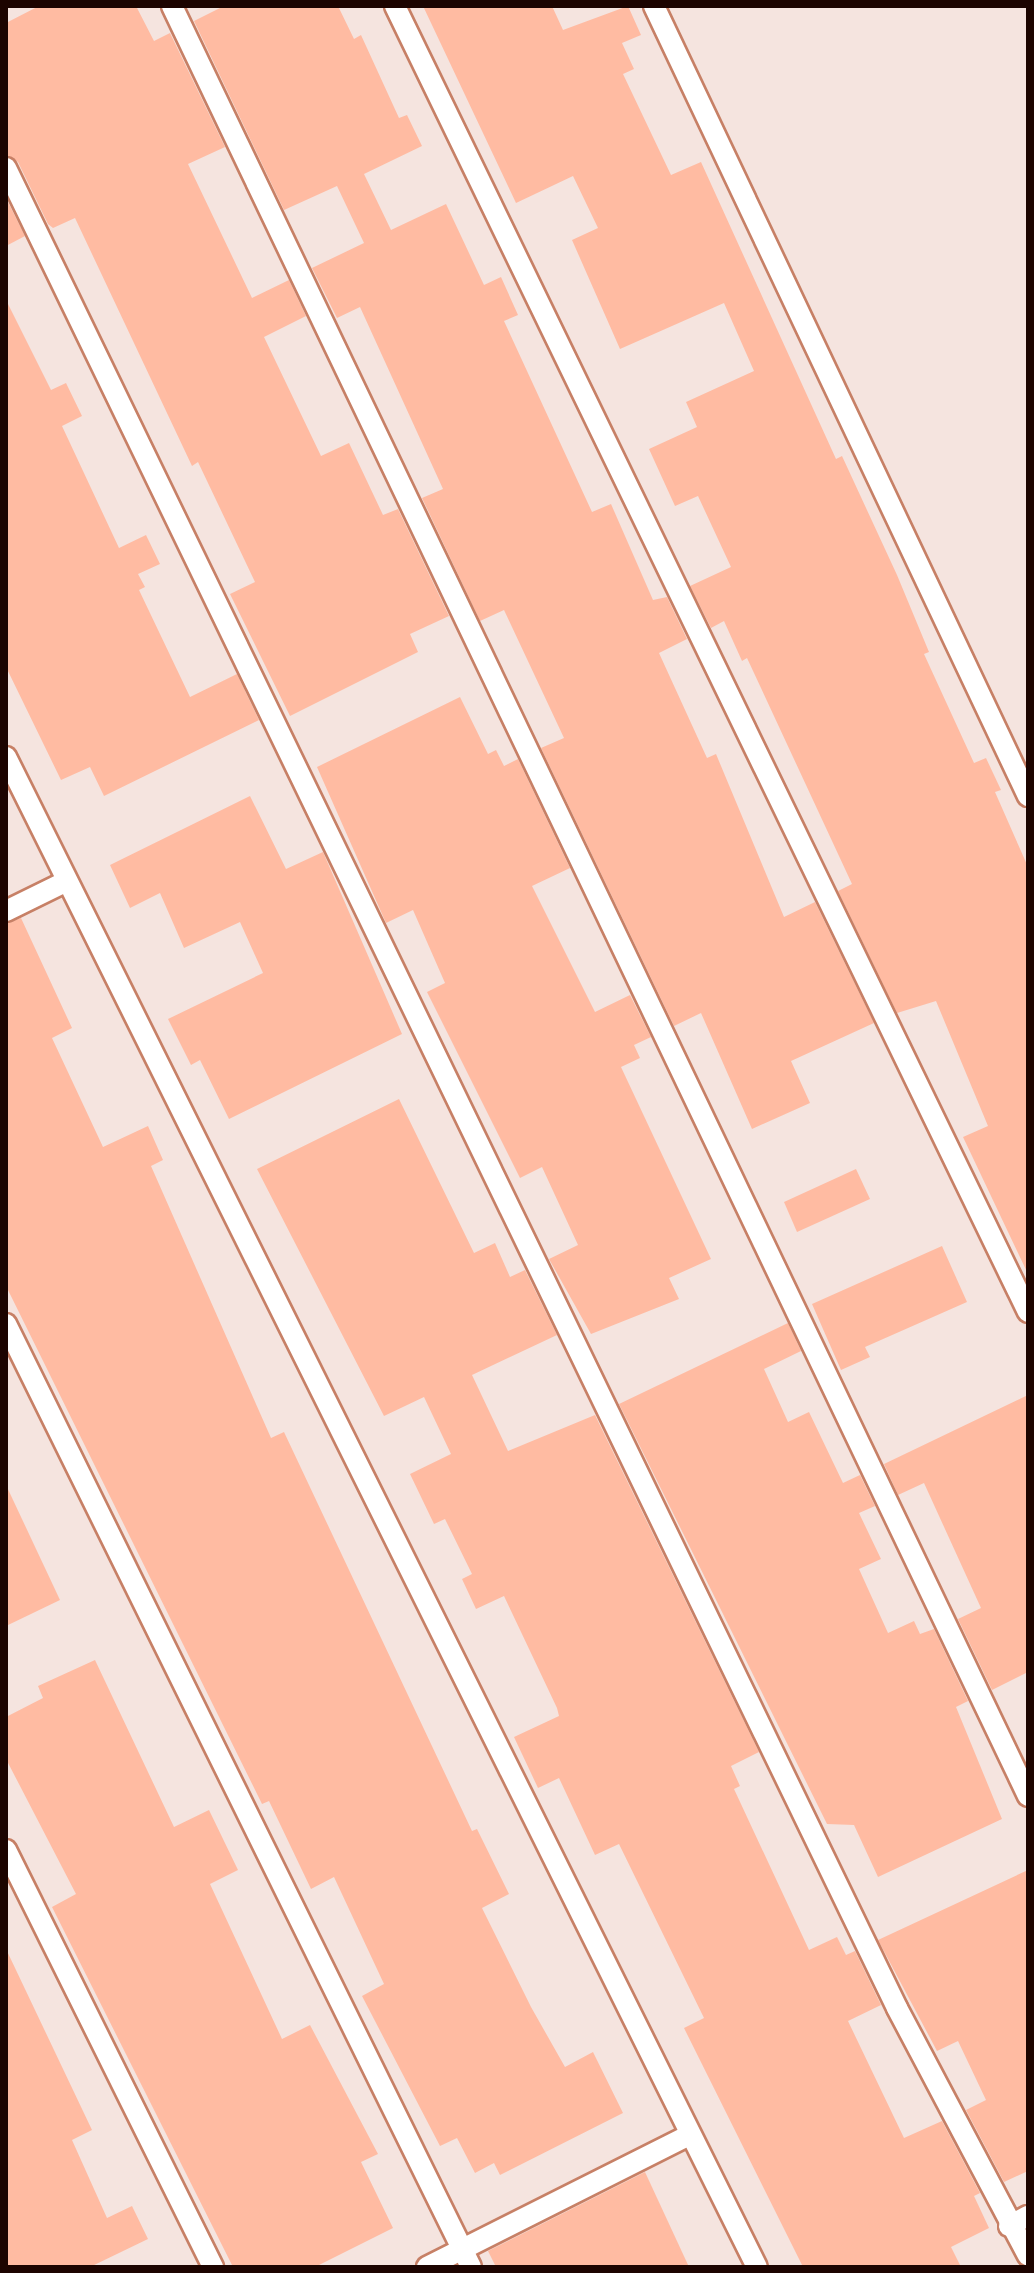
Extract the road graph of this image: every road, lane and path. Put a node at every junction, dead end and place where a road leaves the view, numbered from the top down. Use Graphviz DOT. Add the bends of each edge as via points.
graph roads {
  1 [pos="172,6"];
  2 [pos="395,6"];
  3 [pos="654,6"];
  4 [pos="6,168"];
  5 [pos="6,757"];
  6 [pos="1028,796"];
  7 [pos="67,881"];
  8 [pos="6,911"];
  9 [pos="1028,1312"];
  10 [pos="6,1324"];
  11 [pos="1028,1796"];
  12 [pos="6,1850"];
  13 [pos="690,2135"];
  14 [pos="1028,2216"];
  15 [pos="1009,2226"];
  16 [pos="1028,2255"];
  17 [pos="467,2258"];
  18 [pos="213,2267"];
  19 [pos="427,2267"];
  20 [pos="757,2267"];
  1 -- 11 [label="lane"];
  2 -- 9 [label="lane"];
  3 -- 6 [label="lane"];
  4 -- 15 [label="lane" via="897,2008"];
  5 -- 7 [label="lane"];
  7 -- 8 [label="lane"];
  7 -- 13 [label="lane"];
  10 -- 17 [label="lane"];
  12 -- 18 [label="lane"];
  13 -- 17 [label="lane"];
  13 -- 20 [label="lane"];
  14 -- 15 [label="lane"];
  15 -- 16 [label="lane"];
  17 -- 19 [label="lane"];
}
